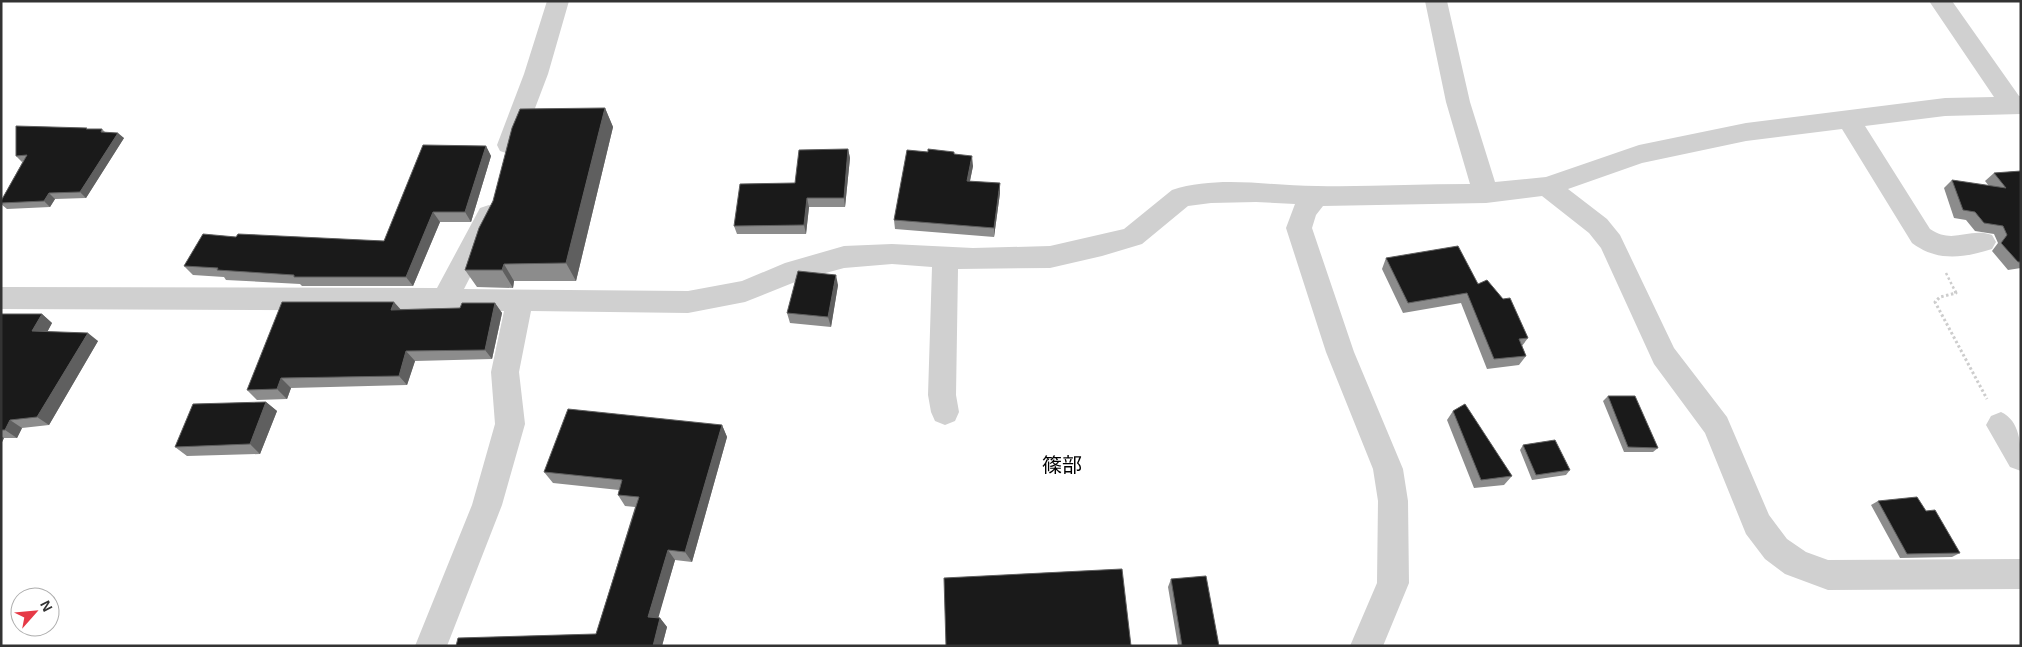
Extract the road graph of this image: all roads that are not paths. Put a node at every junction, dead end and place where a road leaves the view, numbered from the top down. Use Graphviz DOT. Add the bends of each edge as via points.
graph roads {
  1 [pos="558,1"];
  2 [pos="1436,1"];
  3 [pos="1940,1"];
  4 [pos="2016,105"];
  5 [pos="1849,120"];
  6 [pos="503,164"];
  7 [pos="1546,186"];
  8 [pos="496,191"];
  9 [pos="1486,193"];
  10 [pos="1316,196"];
  11 [pos="1983,242"];
  12 [pos="944,258"];
  13 [pos="1,298"];
  14 [pos="444,300"];
  15 [pos="520,300"];
  16 [pos="945,412"];
  17 [pos="2001,425"];
  18 [pos="2021,458"];
  19 [pos="2021,574"];
  20 [pos="431,646"];
  21 [pos="1366,646"];
  1 -- 6 [label="street"];
  2 -- 9 [label="street" via="1458,102"];
  3 -- 4 [label="street"];
  4 -- 5 [label="street" via="1945,107"];
  5 -- 7 [label="street" via="1746,132 1639,154"];
  5 -- 11 [label="street" via="1921,236 1930,244 1944,248"];
  7 -- 9 [label="street"];
  7 -- 19 [label="street" via="1598,226 1611,242 1664,356 1716,426 1757,524 1776,549 1796,563 1828,576"];
  8 -- 14 [label="street" via="489,218"];
  9 -- 10 [label="street"];
  10 -- 12 [label="street" via="1256,192 1181,197 1133,237 1102,246 1050,257"];
  10 -- 21 [label="street" via="1304,211 1299,228 1340,352 1388,469 1393,501 1393,583"];
  12 -- 15 [label="street" via="892,254 844,257 794,271 745,291 688,302"];
  12 -- 16 [label="street" via="942,395"];
  13 -- 14 [label="street"];
  14 -- 15 [label="street"];
  15 -- 20 [label="street" via="505,372 510,424 486,505"];
  17 -- 18 [label="street"];
}
